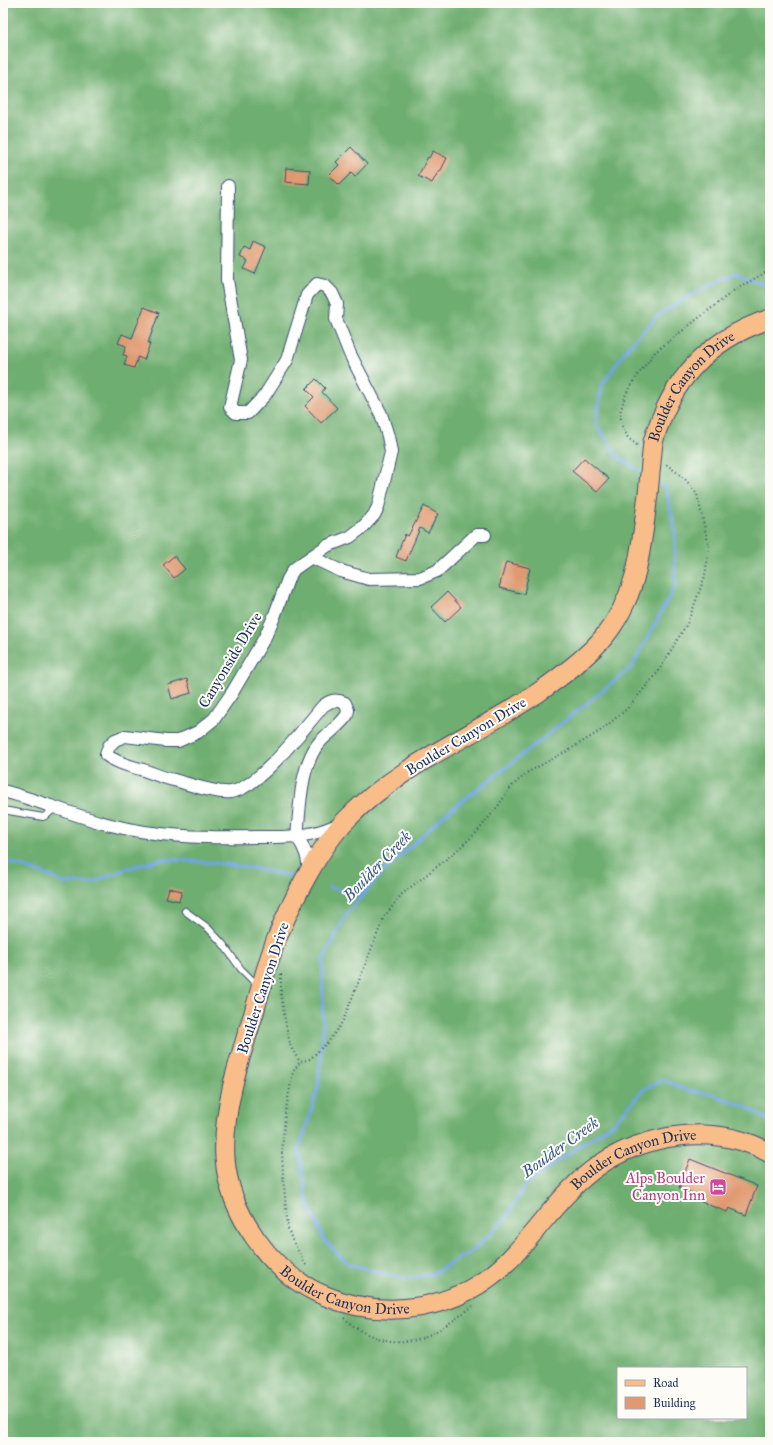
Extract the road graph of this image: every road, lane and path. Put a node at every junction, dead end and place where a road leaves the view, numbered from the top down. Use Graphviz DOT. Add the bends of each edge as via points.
graph roads {
  1 [pos="228,186"];
  2 [pos="770,270"];
  3 [pos="770,319"];
  4 [pos="673,337"];
  5 [pos="485,535"];
  6 [pos="311,557"];
  7 [pos="3,791"];
  8 [pos="56,808"];
  9 [pos="3,810"];
  10 [pos="344,822"];
  11 [pos="297,837"];
  12 [pos="309,872"];
  13 [pos="185,911"];
  14 [pos="281,988"];
  15 [pos="261,989"];
  16 [pos="329,1041"];
  17 [pos="300,1062"];
  18 [pos="770,1153"];
  19 [pos="306,1265"];
  1 -- 6 [label="street, Canyonside Drive" via="227,280 241,360 230,407 236,413 248,413 265,395 287,360 307,295 317,284 332,292 337,304 336,320 350,354 381,414 388,436 391,452 374,515 350,537 327,546"];
  2 -- 4 [label="path" via="736,289"];
  3 -- 10 [label="main road, Boulder Canyon Drive, bridge" via="747,327 721,342 701,358 683,378 668,401 653,442 641,545 634,579 626,603 615,623 601,640 554,682 512,711 398,777 360,806"];
  5 -- 6 [label="street" via="476,535 437,571 420,578 369,580"];
  6 -- 11 [label="street, Canyonside Drive" via="291,574 265,637 214,719 198,732 178,740 125,736 109,746 106,755 124,765 167,779 230,792 245,788 271,766 329,701 345,703 347,716 320,742 306,767"];
  7 -- 8 [label="street"];
  8 -- 9 [label="lane" via="43,817"];
  8 -- 11 [label="street" via="107,824 179,836"];
  10 -- 11 [label="street"];
  10 -- 12 [label="main road, Boulder Canyon Drive"];
  11 -- 12 [label="street" via="306,850"];
  12 -- 15 [label="main road, Boulder Canyon Drive" via="276,941"];
  13 -- 15 [label="lane" via="208,928"];
  14 -- 17 [label="path" via="286,1026 292,1048"];
  15 -- 18 [label="main road, Boulder Canyon Drive" via="241,1054 226,1117 225,1159 231,1189 241,1215 259,1244 274,1261 297,1281 332,1299 361,1307 397,1310 421,1308 461,1294 478,1285 507,1262 563,1198 593,1170 621,1152 649,1142 707,1135 740,1140"];
  16 -- 17 [label="path" via="310,1059"];
  17 -- 19 [label="path" via="294,1072 285,1114 282,1176 288,1229"];
}
